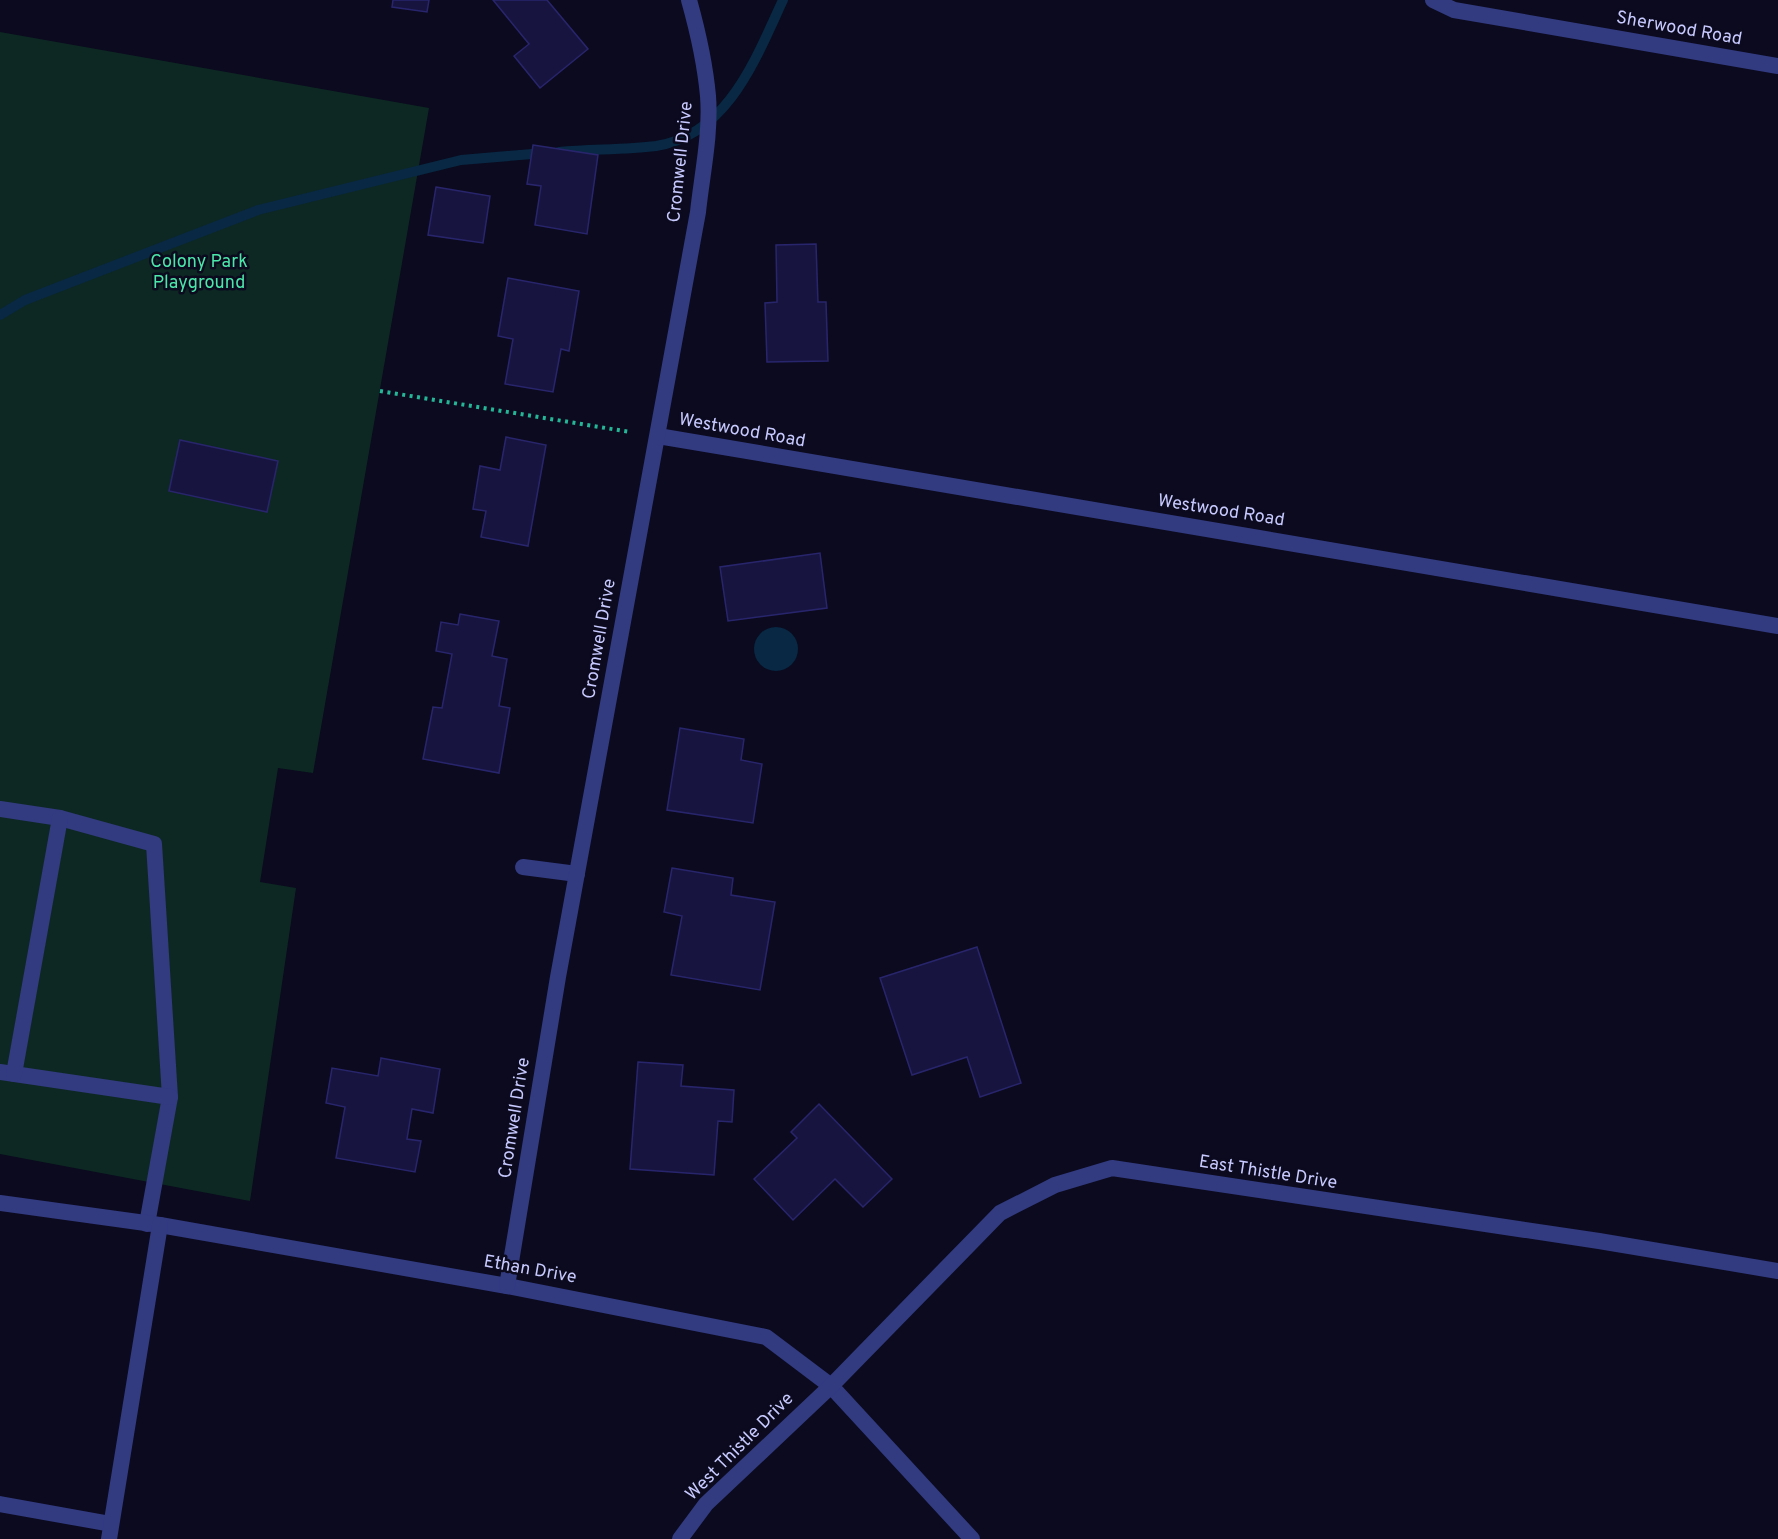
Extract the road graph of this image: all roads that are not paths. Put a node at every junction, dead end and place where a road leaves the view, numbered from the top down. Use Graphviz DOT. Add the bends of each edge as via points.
graph roads {
  1 [pos="689,0"];
  2 [pos="1433,0"];
  3 [pos="1456,5"];
  4 [pos="1778,66"];
  5 [pos="658,436"];
  6 [pos="1778,626"];
  7 [pos="0,809"];
  8 [pos="60,818"];
  9 [pos="523,867"];
  10 [pos="577,874"];
  11 [pos="7,1073"];
  12 [pos="170,1097"];
  13 [pos="0,1203"];
  14 [pos="153,1224"];
  15 [pos="1778,1271"];
  16 [pos="507,1286"];
  17 [pos="831,1386"];
  18 [pos="0,1504"];
  19 [pos="110,1532"];
  20 [pos="680,1539"];
  21 [pos="972,1539"];
  1 -- 5 [label="street, Cromwell Drive" via="701,42 708,121 698,212"];
  2 -- 3 [label="street, Sherwood Road"];
  3 -- 4 [label="street, Sherwood Road"];
  5 -- 6 [label="street, Westwood Road"];
  5 -- 10 [label="street, Cromwell Drive"];
  7 -- 8 [label="street"];
  8 -- 11 [label="street"];
  8 -- 12 [label="street" via="154,844"];
  9 -- 10 [label="street"];
  10 -- 16 [label="street, Cromwell Drive"];
  11 -- 12 [label="street"];
  12 -- 14 [label="street"];
  13 -- 14 [label="street, Ethan Drive"];
  14 -- 16 [label="street, Ethan Drive"];
  14 -- 19 [label="street"];
  15 -- 17 [label="street, East Thistle Drive" via="1112,1168 1055,1185 1000,1213"];
  16 -- 17 [label="street, Ethan Drive" via="766,1337"];
  17 -- 20 [label="street, West Thistle Drive" via="706,1504"];
  17 -- 21 [label="street, Ethan Drive"];
  18 -- 19 [label="street"];
}
